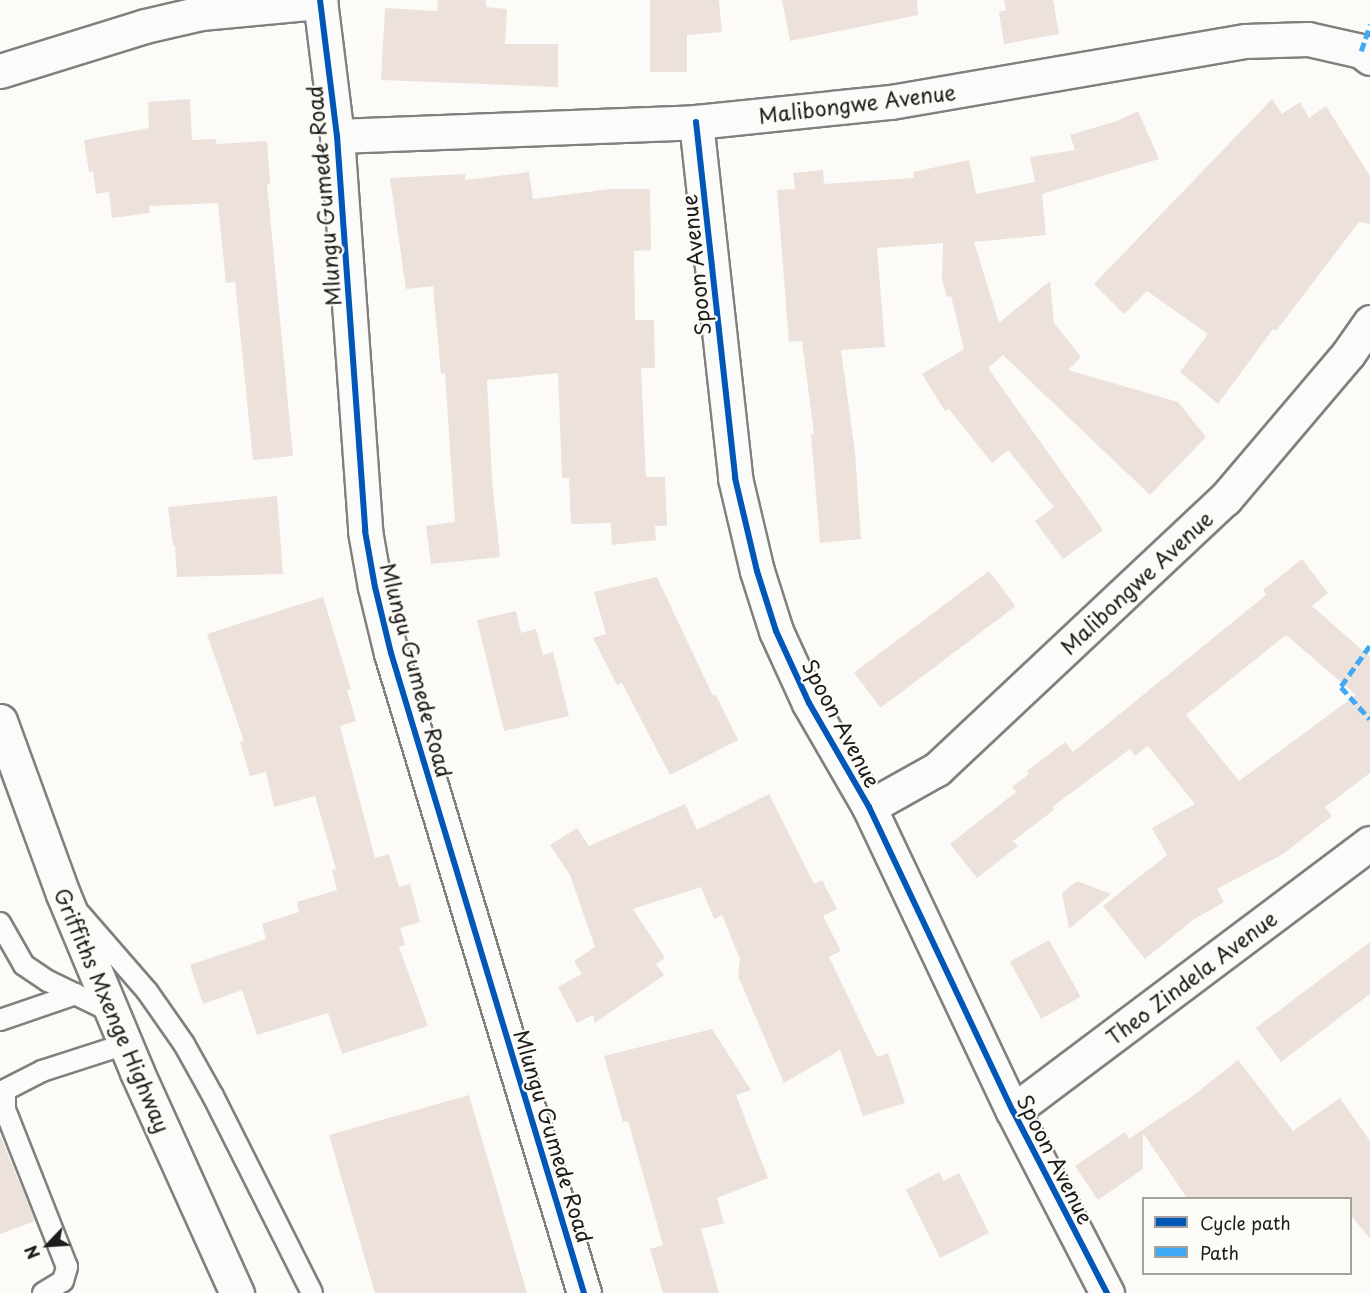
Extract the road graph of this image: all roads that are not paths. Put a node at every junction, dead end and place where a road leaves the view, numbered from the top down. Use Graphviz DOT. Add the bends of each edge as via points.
graph roads {
  1 [pos="320,1"];
  2 [pos="1370,58"];
  3 [pos="0,70"];
  4 [pos="696,122"];
  5 [pos="337,136"];
  6 [pos="1370,322"];
  7 [pos="0,721"];
  8 [pos="869,807"];
  9 [pos="1370,843"];
  10 [pos="63,894"];
  11 [pos="0,923"];
  12 [pos="76,994"];
  13 [pos="112,1012"];
  14 [pos="0,1020"];
  15 [pos="126,1044"];
  16 [pos="3,1091"];
  17 [pos="1013,1111"];
  18 [pos="43,1293"];
  19 [pos="237,1293"];
  20 [pos="312,1293"];
  21 [pos="584,1293"];
  22 [pos="1107,1293"];
  1 -- 3 [label="street" via="201,13"];
  1 -- 5 [label="street, Mlungu Gumede Road"];
  2 -- 4 [label="street, Malibongwe Avenue" via="1361,51 1308,39 1245,41 891,102"];
  4 -- 5 [label="street, Malibongwe Avenue"];
  4 -- 8 [label="street, Spoon Avenue" via="735,478 757,571 777,631 809,703"];
  5 -- 21 [label="street, Mlungu Gumede Road" via="365,531 375,587 391,653"];
  6 -- 8 [label="street, Malibongwe Avenue" via="1348,354 1225,499 936,769"];
  7 -- 10 [label="street, Griffiths Mxenge Highway"];
  8 -- 17 [label="street, Spoon Avenue"];
  9 -- 17 [label="street, Theo Zindela Avenue"];
  10 -- 13 [label="street, Griffiths Mxenge Highway"];
  10 -- 20 [label="lane" via="147,991 184,1044"];
  11 -- 12 [label="lane" via="24,965"];
  12 -- 13 [label="lane"];
  12 -- 14 [label="lane"];
  13 -- 15 [label="street, Griffiths Mxenge Highway"];
  15 -- 16 [label="lane" via="42,1071"];
  15 -- 19 [label="street, Griffiths Mxenge Highway"];
  16 -- 18 [label="lane" via="4,1110 68,1267 63,1281"];
  17 -- 22 [label="street, Spoon Avenue"];
}
